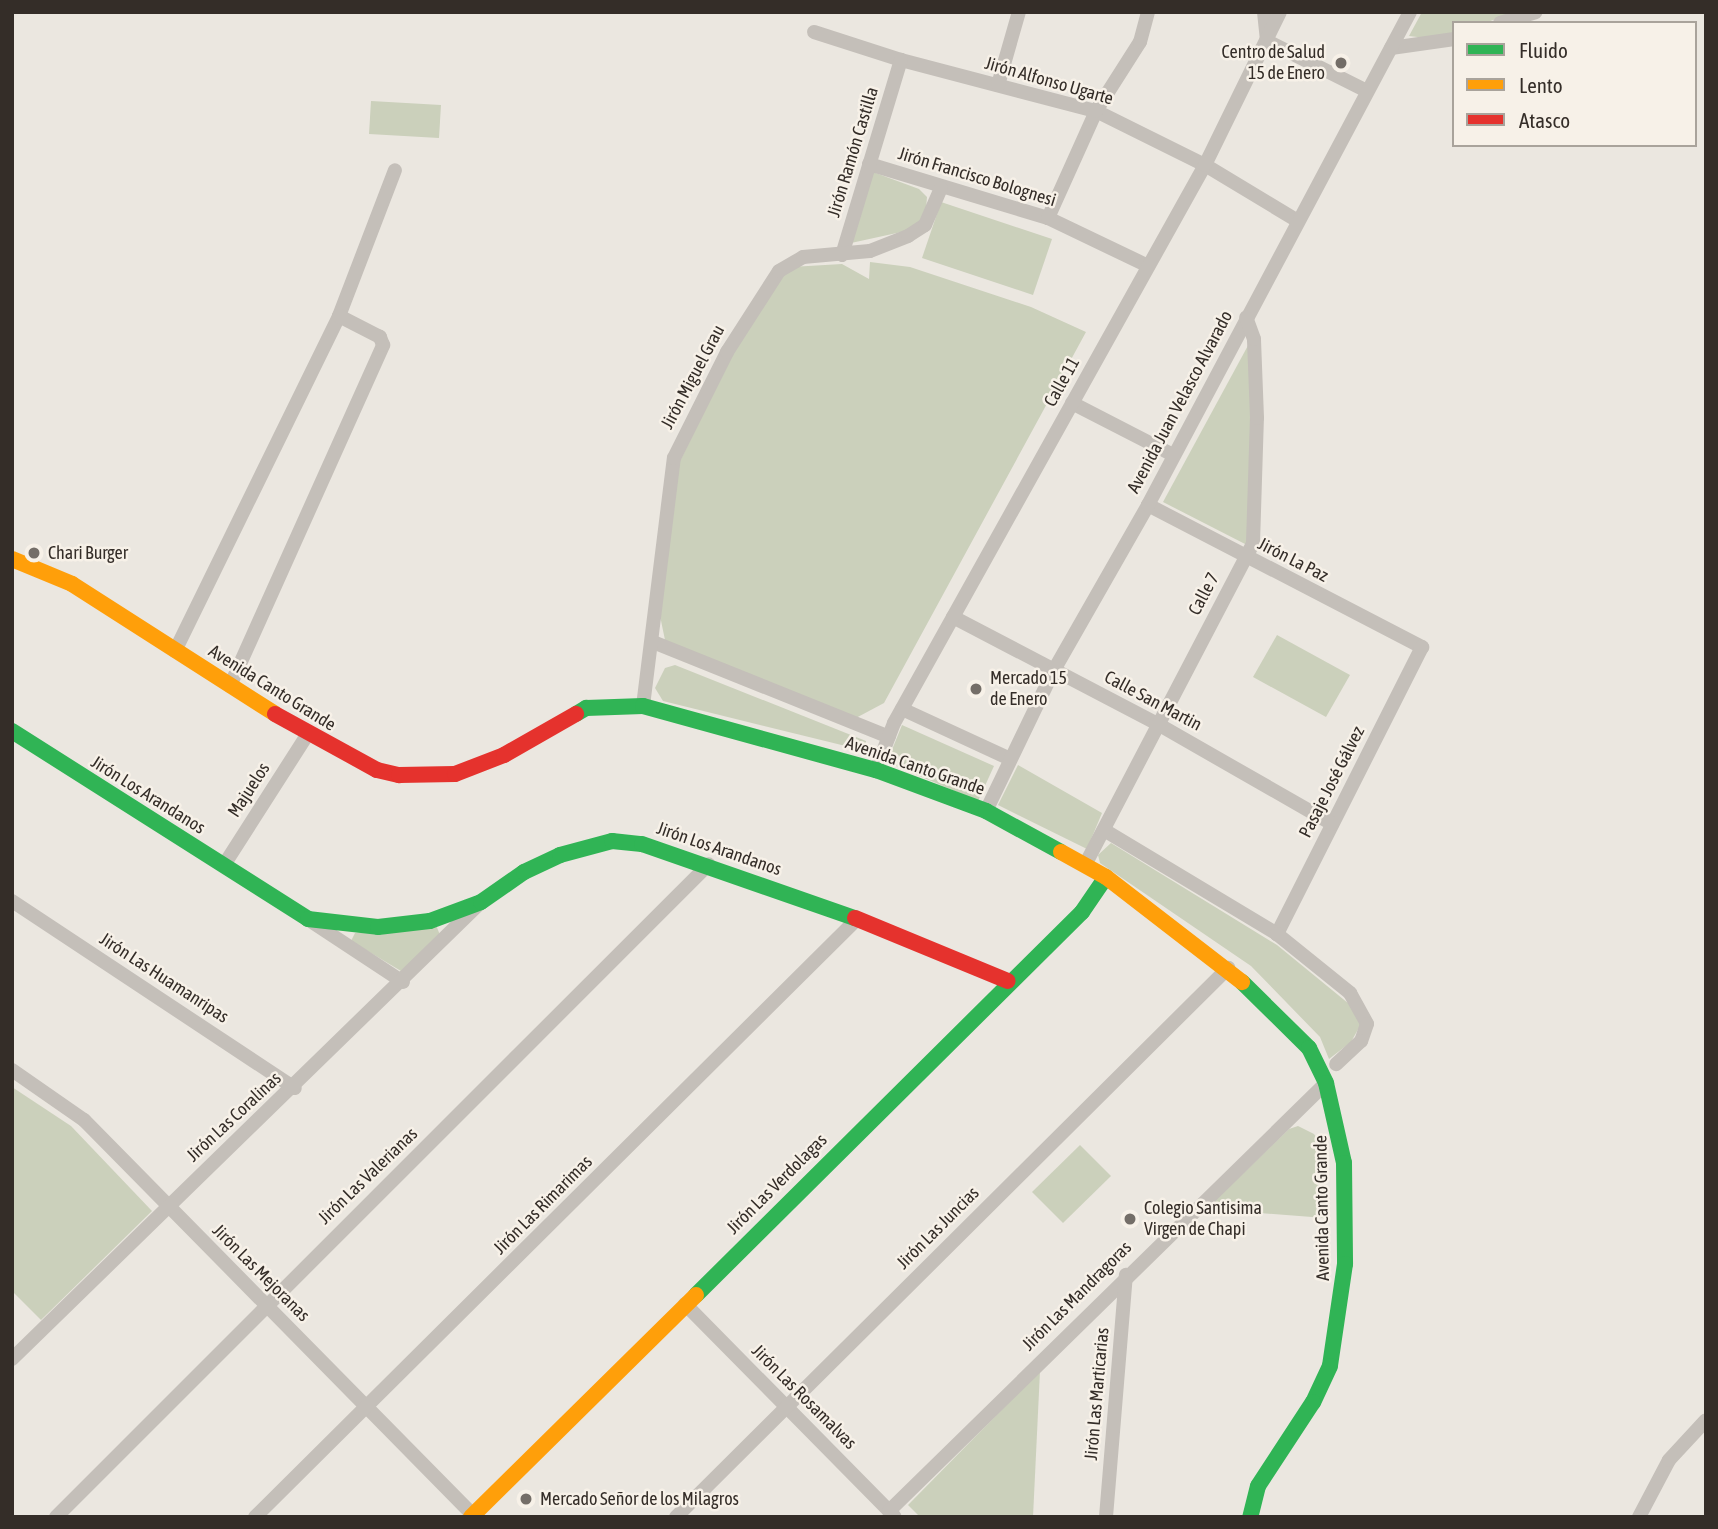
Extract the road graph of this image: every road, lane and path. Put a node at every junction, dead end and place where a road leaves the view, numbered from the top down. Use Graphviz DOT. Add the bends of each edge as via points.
graph roads {
  1 [pos="1019,12"];
  2 [pos="1148,12"];
  3 [pos="1264,12"];
  4 [pos="1280,12"];
  5 [pos="1410,12"];
  6 [pos="1535,12"];
  7 [pos="1506,21"];
  8 [pos="814,32"];
  9 [pos="1452,39"];
  10 [pos="1267,41"];
  11 [pos="1391,48"];
  12 [pos="901,60"];
  13 [pos="998,85"];
  14 [pos="1365,90"];
  15 [pos="1096,111"];
  16 [pos="869,164"];
  17 [pos="1205,165"];
  18 [pos="395,170"];
  19 [pos="941,188"];
  20 [pos="1048,218"];
  21 [pos="1296,220"];
  22 [pos="842,255"];
  23 [pos="1148,266"];
  24 [pos="339,316"];
  25 [pos="1246,317"];
  26 [pos="1072,403"];
  27 [pos="1173,455"];
  28 [pos="1148,505"];
  29 [pos="1245,557"];
  30 [pos="12,559"];
  31 [pos="953,617"];
  32 [pos="653,642"];
  33 [pos="1422,647"];
  34 [pos="175,651"];
  35 [pos="1054,670"];
  36 [pos="230,686"];
  37 [pos="643,706"];
  38 [pos="902,709"];
  39 [pos="1156,723"];
  40 [pos="12,731"];
  41 [pos="307,735"];
  42 [pos="888,737"];
  43 [pos="1010,760"];
  44 [pos="876,770"];
  45 [pos="986,811"];
  46 [pos="1332,824"];
  47 [pos="1104,830"];
  48 [pos="709,864"];
  49 [pos="224,865"];
  50 [pos="1085,865"];
  51 [pos="1106,877"];
  52 [pos="12,901"];
  53 [pos="481,902"];
  54 [pos="308,919"];
  55 [pos="857,919"];
  56 [pos="1277,934"];
  57 [pos="1228,968"];
  58 [pos="1008,981"];
  59 [pos="403,982"];
  60 [pos="1336,1064"];
  61 [pos="12,1070"];
  62 [pos="1326,1083"];
  63 [pos="295,1088"];
  64 [pos="167,1205"];
  65 [pos="1126,1275"];
  66 [pos="265,1304"];
  67 [pos="685,1304"];
  68 [pos="12,1359"];
  69 [pos="786,1405"];
  70 [pos="369,1406"];
  71 [pos="1706,1420"];
  72 [pos="685,1514"];
  73 [pos="892,1514"];
  74 [pos="472,1516"];
  75 [pos="56,1517"];
  76 [pos="255,1517"];
  77 [pos="1106,1517"];
  78 [pos="1250,1517"];
  79 [pos="1639,1517"];
  1 -- 13 [label="street"];
  2 -- 15 [label="street" via="1140,42"];
  3 -- 10 [label="street"];
  4 -- 10 [label="street, Calle 11"];
  5 -- 11 [label="street, Avenida Juan Velasco Alvarado"];
  6 -- 7 [label="street"];
  8 -- 12 [label="street, Jirón Alfonso Ugarte"];
  9 -- 11 [label="street"];
  10 -- 14 [label="street"];
  10 -- 17 [label="street, Calle 11"];
  11 -- 14 [label="street, Avenida Juan Velasco Alvarado"];
  12 -- 13 [label="street, Jirón Alfonso Ugarte"];
  12 -- 16 [label="street, Jirón Ramón Castilla"];
  13 -- 15 [label="street, Jirón Alfonso Ugarte"];
  14 -- 21 [label="street, Avenida Juan Velasco Alvarado"];
  15 -- 17 [label="street, Jirón Alfonso Ugarte"];
  15 -- 20 [label="street"];
  16 -- 19 [label="street, Jirón Francisco Bolognesi"];
  16 -- 22 [label="street, Jirón Ramón Castilla"];
  17 -- 21 [label="street, Jirón Alfonso Ugarte"];
  17 -- 23 [label="street, Calle 11"];
  18 -- 24 [label="street"];
  19 -- 20 [label="street, Jirón Francisco Bolognesi"];
  19 -- 22 [label="street, Jirón Miguel Grau" via="929,218 908,236 870,251"];
  20 -- 23 [label="street, Jirón Francisco Bolognesi"];
  21 -- 25 [label="street, Avenida Juan Velasco Alvarado"];
  22 -- 32 [label="street, Jirón Miguel Grau" via="803,257 779,271 691,417 674,458"];
  23 -- 26 [label="street, Calle 11"];
  24 -- 34 [label="street"];
  24 -- 36 [label="street" via="380,337 383,345"];
  25 -- 27 [label="street, Avenida Juan Velasco Alvarado"];
  25 -- 29 [label="street, Calle 7" via="1254,339 1257,418 1253,542"];
  26 -- 27 [label="street"];
  26 -- 31 [label="street, Calle 11"];
  27 -- 28 [label="street, Avenida Juan Velasco Alvarado"];
  28 -- 29 [label="street, Jirón La Paz"];
  28 -- 35 [label="street, Avenida Juan Velasco Alvarado"];
  29 -- 33 [label="street, Jirón La Paz"];
  29 -- 39 [label="street, Calle 7"];
  30 -- 34 [label="street, Avenida Canto Grande" via="61,578"];
  31 -- 35 [label="street, Calle San Martin"];
  31 -- 38 [label="street, Calle 11"];
  32 -- 37 [label="street, Jirón Miguel Grau"];
  32 -- 42 [label="street"];
  33 -- 46 [label="street, Pasaje José Gálvez"];
  34 -- 36 [label="street, Avenida Canto Grande"];
  35 -- 39 [label="street, Calle San Martin"];
  35 -- 43 [label="street, Avenida Juan Velasco Alvarado"];
  36 -- 41 [label="street, Avenida Canto Grande"];
  37 -- 41 [label="street, Avenida Canto Grande" via="586,708 505,755 455,774 398,775 377,770"];
  37 -- 44 [label="street, Avenida Canto Grande"];
  38 -- 42 [label="street, Calle 11"];
  38 -- 43 [label="street"];
  39 -- 46 [label="street, Calle San Martin"];
  39 -- 47 [label="street, Calle 7"];
  40 -- 49 [label="street, Jirón Los Arandanos"];
  41 -- 49 [label="street, Majuelos"];
  42 -- 44 [label="street, Calle 11"];
  43 -- 45 [label="street, Avenida Juan Velasco Alvarado"];
  44 -- 45 [label="street, Avenida Canto Grande"];
  45 -- 50 [label="street, Avenida Canto Grande"];
  46 -- 56 [label="street, Pasaje José Gálvez"];
  47 -- 50 [label="street, Calle 7"];
  47 -- 56 [label="street"];
  48 -- 53 [label="street, Jirón Los Arandanos" via="642,844 612,841 559,855 524,872"];
  48 -- 55 [label="street, Jirón Los Arandanos"];
  48 -- 66 [label="street, Jirón Las Valerianas"];
  49 -- 54 [label="street, Jirón Los Arandanos"];
  50 -- 51 [label="street, Avenida Canto Grande"];
  51 -- 57 [label="street, Avenida Canto Grande"];
  51 -- 58 [label="street, Jirón Las Verdolagas" via="1082,912"];
  52 -- 63 [label="street, Jirón Las Huamanripas"];
  53 -- 54 [label="street, Jirón Los Arandanos" via="405,926"];
  53 -- 59 [label="street, Jirón Las Coralinas"];
  54 -- 59 [label="street"];
  55 -- 58 [label="street, Jirón Los Arandanos"];
  55 -- 70 [label="street, Jirón Las Rimarimas"];
  56 -- 60 [label="street" via="1350,993 1363,1011 1365,1035"];
  57 -- 62 [label="street, Avenida Canto Grande" via="1309,1048"];
  57 -- 69 [label="street, Jirón Las Juncias"];
  58 -- 67 [label="street, Jirón Las Verdolagas"];
  59 -- 63 [label="street, Jirón Las Coralinas"];
  61 -- 64 [label="street, Jirón Las Mejoranas" via="84,1121"];
  62 -- 65 [label="street, Jirón Las Mandragoras"];
  62 -- 78 [label="street, Avenida Canto Grande" via="1339,1126 1344,1174 1345,1264 1337,1331 1330,1366 1313,1402 1258,1486"];
  63 -- 64 [label="street, Jirón Las Coralinas"];
  64 -- 66 [label="street, Jirón Las Mejoranas"];
  64 -- 68 [label="street, Jirón Las Coralinas"];
  65 -- 73 [label="street, Jirón Las Mandragoras"];
  65 -- 77 [label="street, Jirón Las Marticarias"];
  66 -- 70 [label="street, Jirón Las Mejoranas"];
  66 -- 75 [label="street, Jirón Las Valerianas"];
  67 -- 69 [label="street, Jirón Las Rosamalvas"];
  67 -- 74 [label="street, Jirón Las Verdolagas"];
  69 -- 72 [label="street, Jirón Las Juncias"];
  69 -- 73 [label="street, Jirón Las Rosamalvas"];
  70 -- 74 [label="street, Jirón Las Mejoranas"];
  70 -- 76 [label="street, Jirón Las Rimarimas"];
  71 -- 79 [label="street" via="1669,1460"];
}
